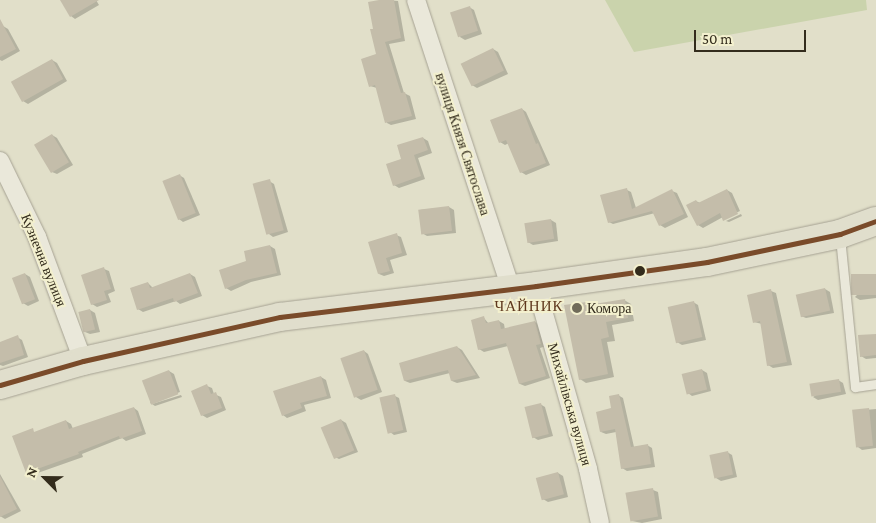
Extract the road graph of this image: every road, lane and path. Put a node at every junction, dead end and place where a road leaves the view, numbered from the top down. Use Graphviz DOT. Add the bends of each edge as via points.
graph roads {
  1 [pos="416,0"];
  2 [pos="0,160"];
  3 [pos="876,221"];
  4 [pos="840,234"];
  5 [pos="523,288"];
  6 [pos="83,361"];
  7 [pos="876,384"];
  8 [pos="0,385"];
  9 [pos="600,523"];
  1 -- 5 [label="street, вулиця Князя Святослава"];
  2 -- 6 [label="street, Кузнечна вулиця" via="37,237"];
  3 -- 4 [label="main road"];
  4 -- 5 [label="main road" via="707,262"];
  4 -- 7 [label="lane" via="855,387"];
  5 -- 6 [label="main road" via="280,317"];
  5 -- 9 [label="street, Михайлівська вулиця" via="588,469"];
  6 -- 8 [label="main road"];
}
